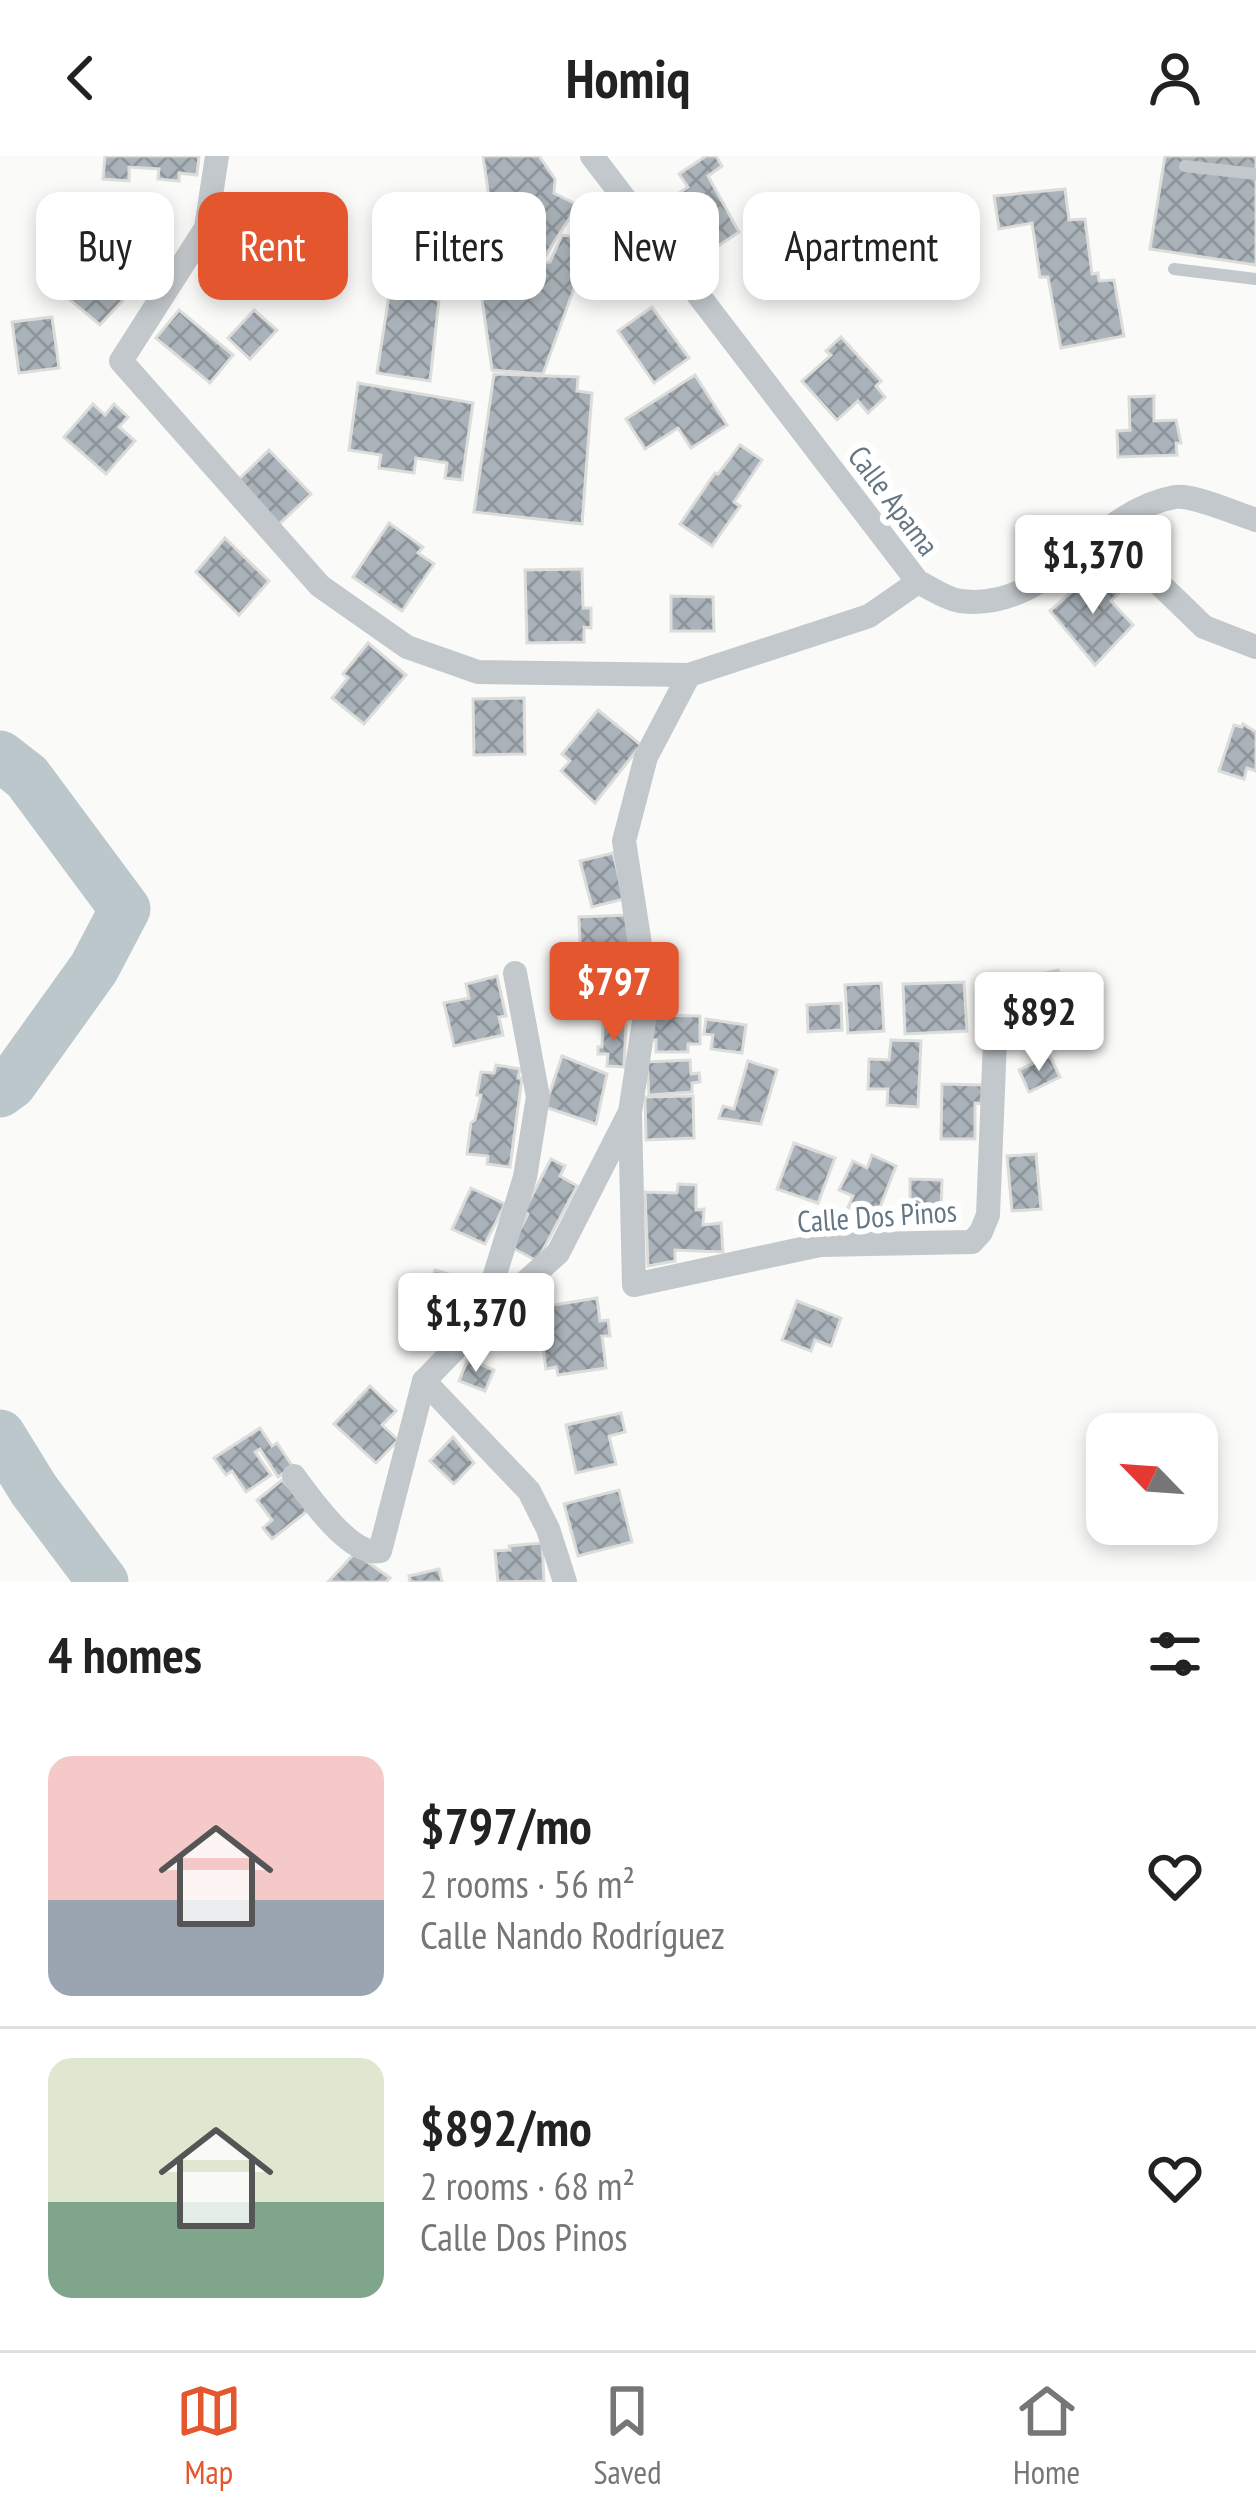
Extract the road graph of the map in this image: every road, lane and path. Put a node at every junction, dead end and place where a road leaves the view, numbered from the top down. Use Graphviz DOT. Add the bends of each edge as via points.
graph roads {
  1 [pos="217,156"];
  2 [pos="592,156"];
  3 [pos="1185,166"];
  4 [pos="1256,174"];
  5 [pos="1174,269"];
  6 [pos="1256,279"];
  7 [pos="1134,512"];
  8 [pos="1256,520"];
  9 [pos="918,582"];
  10 [pos="1256,647"];
  11 [pos="689,675"];
  12 [pos="515,973"];
  13 [pos="997,990"];
  14 [pos="630,1112"];
  15 [pos="481,1322"];
  16 [pos="424,1381"];
  17 [pos="294,1476"];
  18 [pos="565,1582"];
  1 -- 11 [label="street" via="206,228 121,362 320,586 407,647 478,672"];
  2 -- 9 [label="street, Calle Apama"];
  3 -- 4 [label="lane"];
  5 -- 6 [label="lane"];
  7 -- 8 [label="street, Calle Apama" via="1179,495"];
  7 -- 9 [label="street, Calle Apama" via="1028,590 998,601 956,601"];
  7 -- 10 [label="street" via="1143,568 1204,627"];
  9 -- 11 [label="street" via="869,616"];
  11 -- 14 [label="street" via="646,758 624,841 648,996"];
  12 -- 15 [label="street" via="538,1097 524,1177"];
  13 -- 14 [label="street, Calle Dos Pinos" via="988,1215 972,1242 820,1245 634,1285"];
  14 -- 15 [label="street" via="558,1253"];
  15 -- 16 [label="street"];
  16 -- 17 [label="street" via="380,1551 362,1549"];
  16 -- 18 [label="street" via="529,1491"];
}
